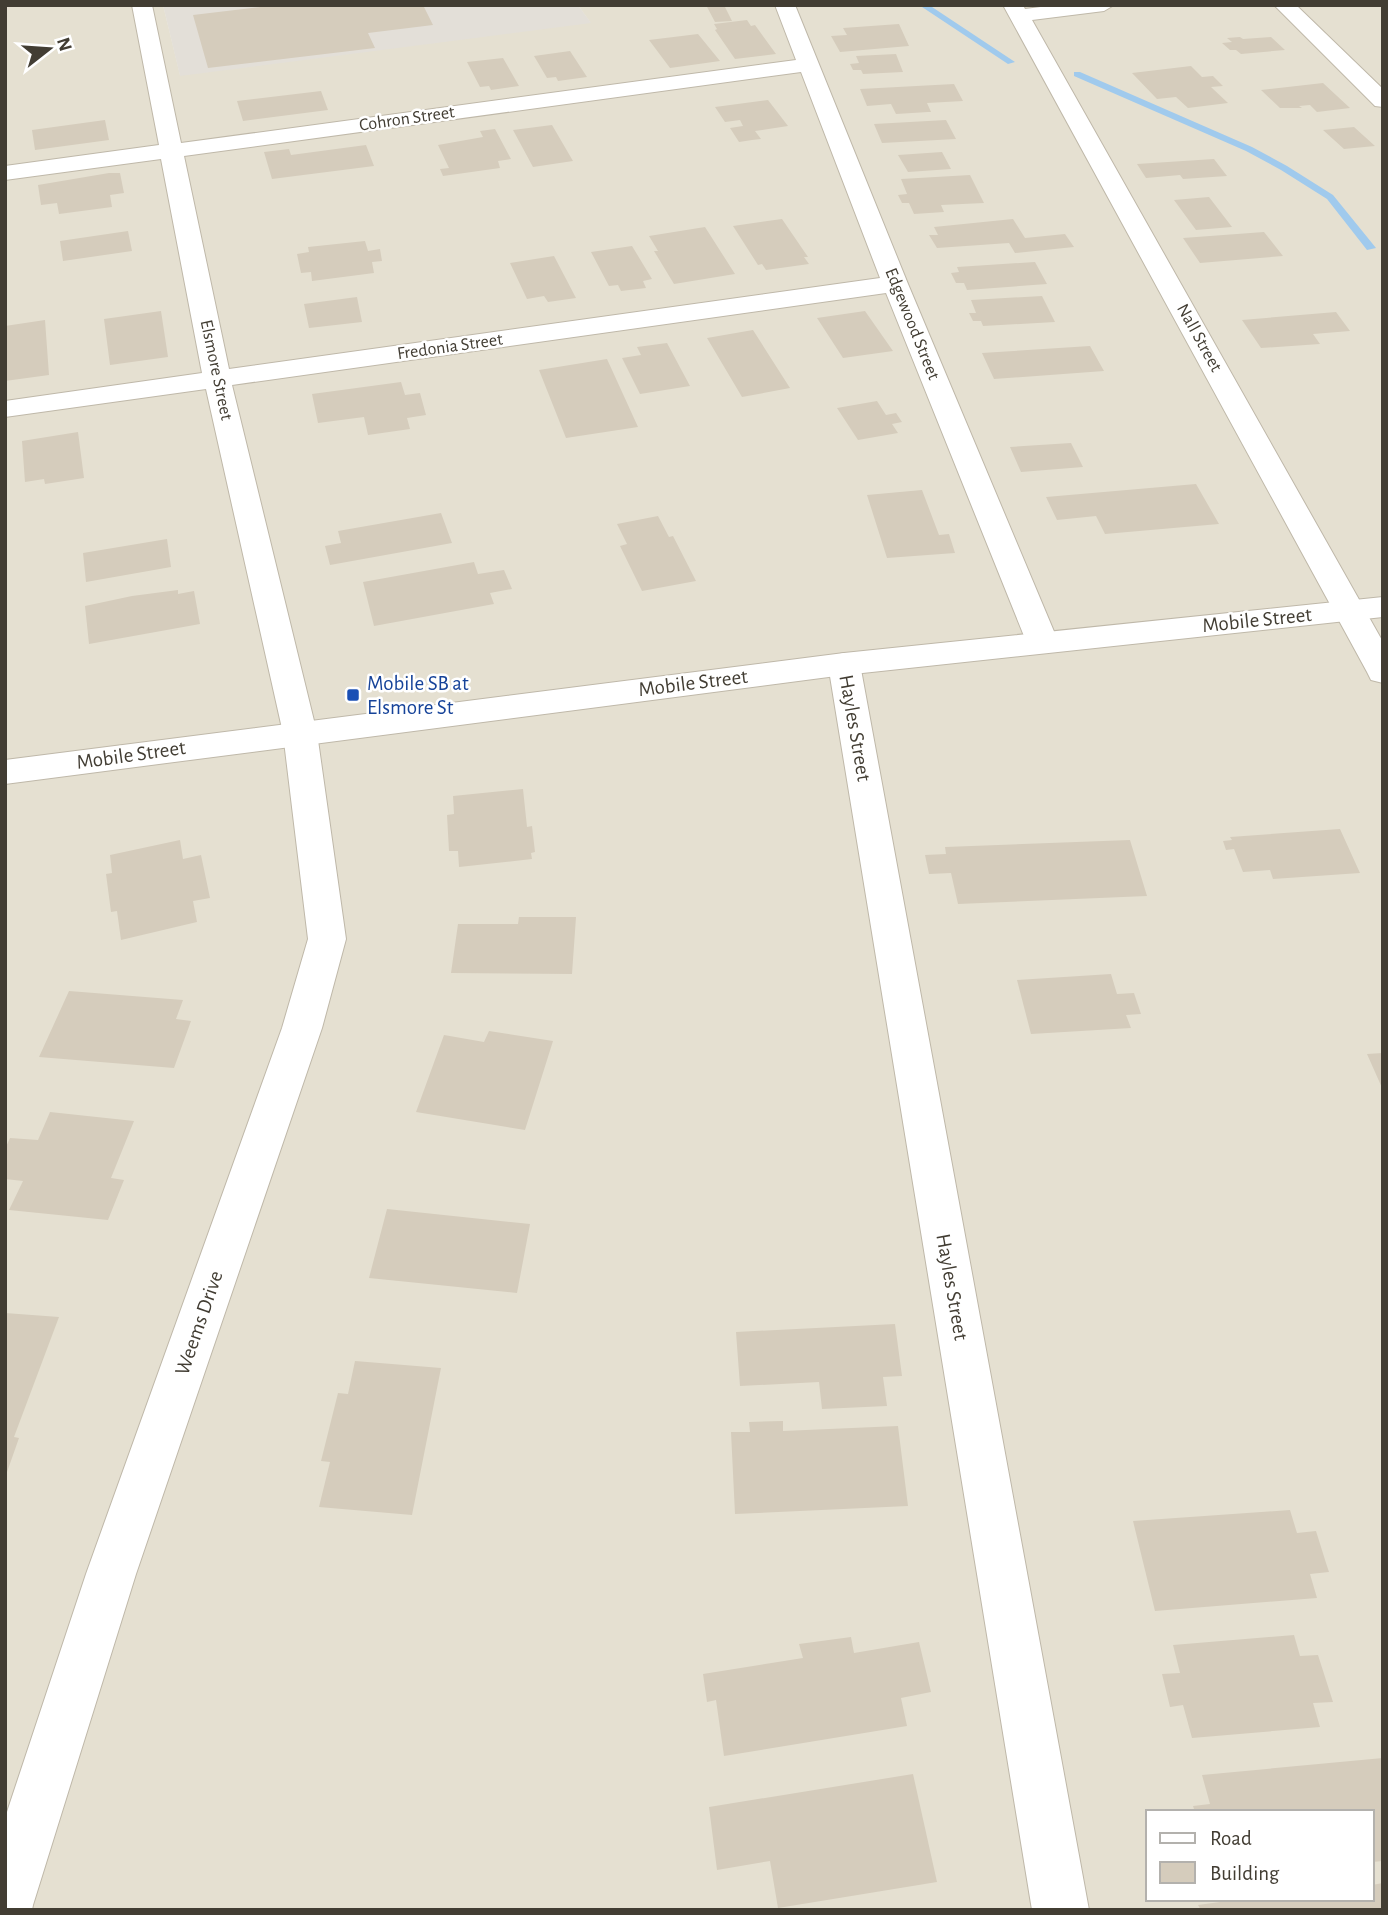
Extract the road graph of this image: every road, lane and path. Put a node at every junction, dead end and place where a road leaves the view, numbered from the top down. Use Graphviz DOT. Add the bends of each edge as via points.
graph roads {
  1 [pos="142,5"];
  2 [pos="785,5"];
  3 [pos="1104,5"];
  4 [pos="1284,5"];
  5 [pos="1016,11"];
  6 [pos="808,65"];
  7 [pos="1383,101"];
  8 [pos="171,151"];
  9 [pos="5,173"];
  10 [pos="895,285"];
  11 [pos="217,379"];
  12 [pos="5,409"];
  13 [pos="1367,609"];
  14 [pos="1042,641"];
  15 [pos="844,664"];
  16 [pos="1383,672"];
  17 [pos="300,733"];
  18 [pos="5,772"];
  19 [pos="5,1905"];
  20 [pos="1061,1910"];
  1 -- 8 [label="street, Elsmore Street"];
  2 -- 6 [label="street, Edgewood Street"];
  3 -- 5 [label="street"];
  4 -- 7 [label="street"];
  5 -- 13 [label="street, Nall Street"];
  6 -- 8 [label="street, Cohron Street"];
  6 -- 10 [label="street, Edgewood Street"];
  8 -- 9 [label="street, Cohron Street"];
  8 -- 11 [label="street, Elsmore Street"];
  10 -- 11 [label="street, Fredonia Street"];
  10 -- 14 [label="street, Edgewood Street"];
  11 -- 12 [label="street, Fredonia Street"];
  11 -- 17 [label="street, Elsmore Street"];
  13 -- 14 [label="street, Mobile Street"];
  13 -- 16 [label="street, Nall Street"];
  14 -- 15 [label="street, Mobile Street"];
  15 -- 17 [label="street, Mobile Street"];
  15 -- 20 [label="street, Hayles Street"];
  17 -- 18 [label="street, Mobile Street"];
  17 -- 19 [label="street, Weems Drive" via="327,939 302,1028 111,1574"];
}
